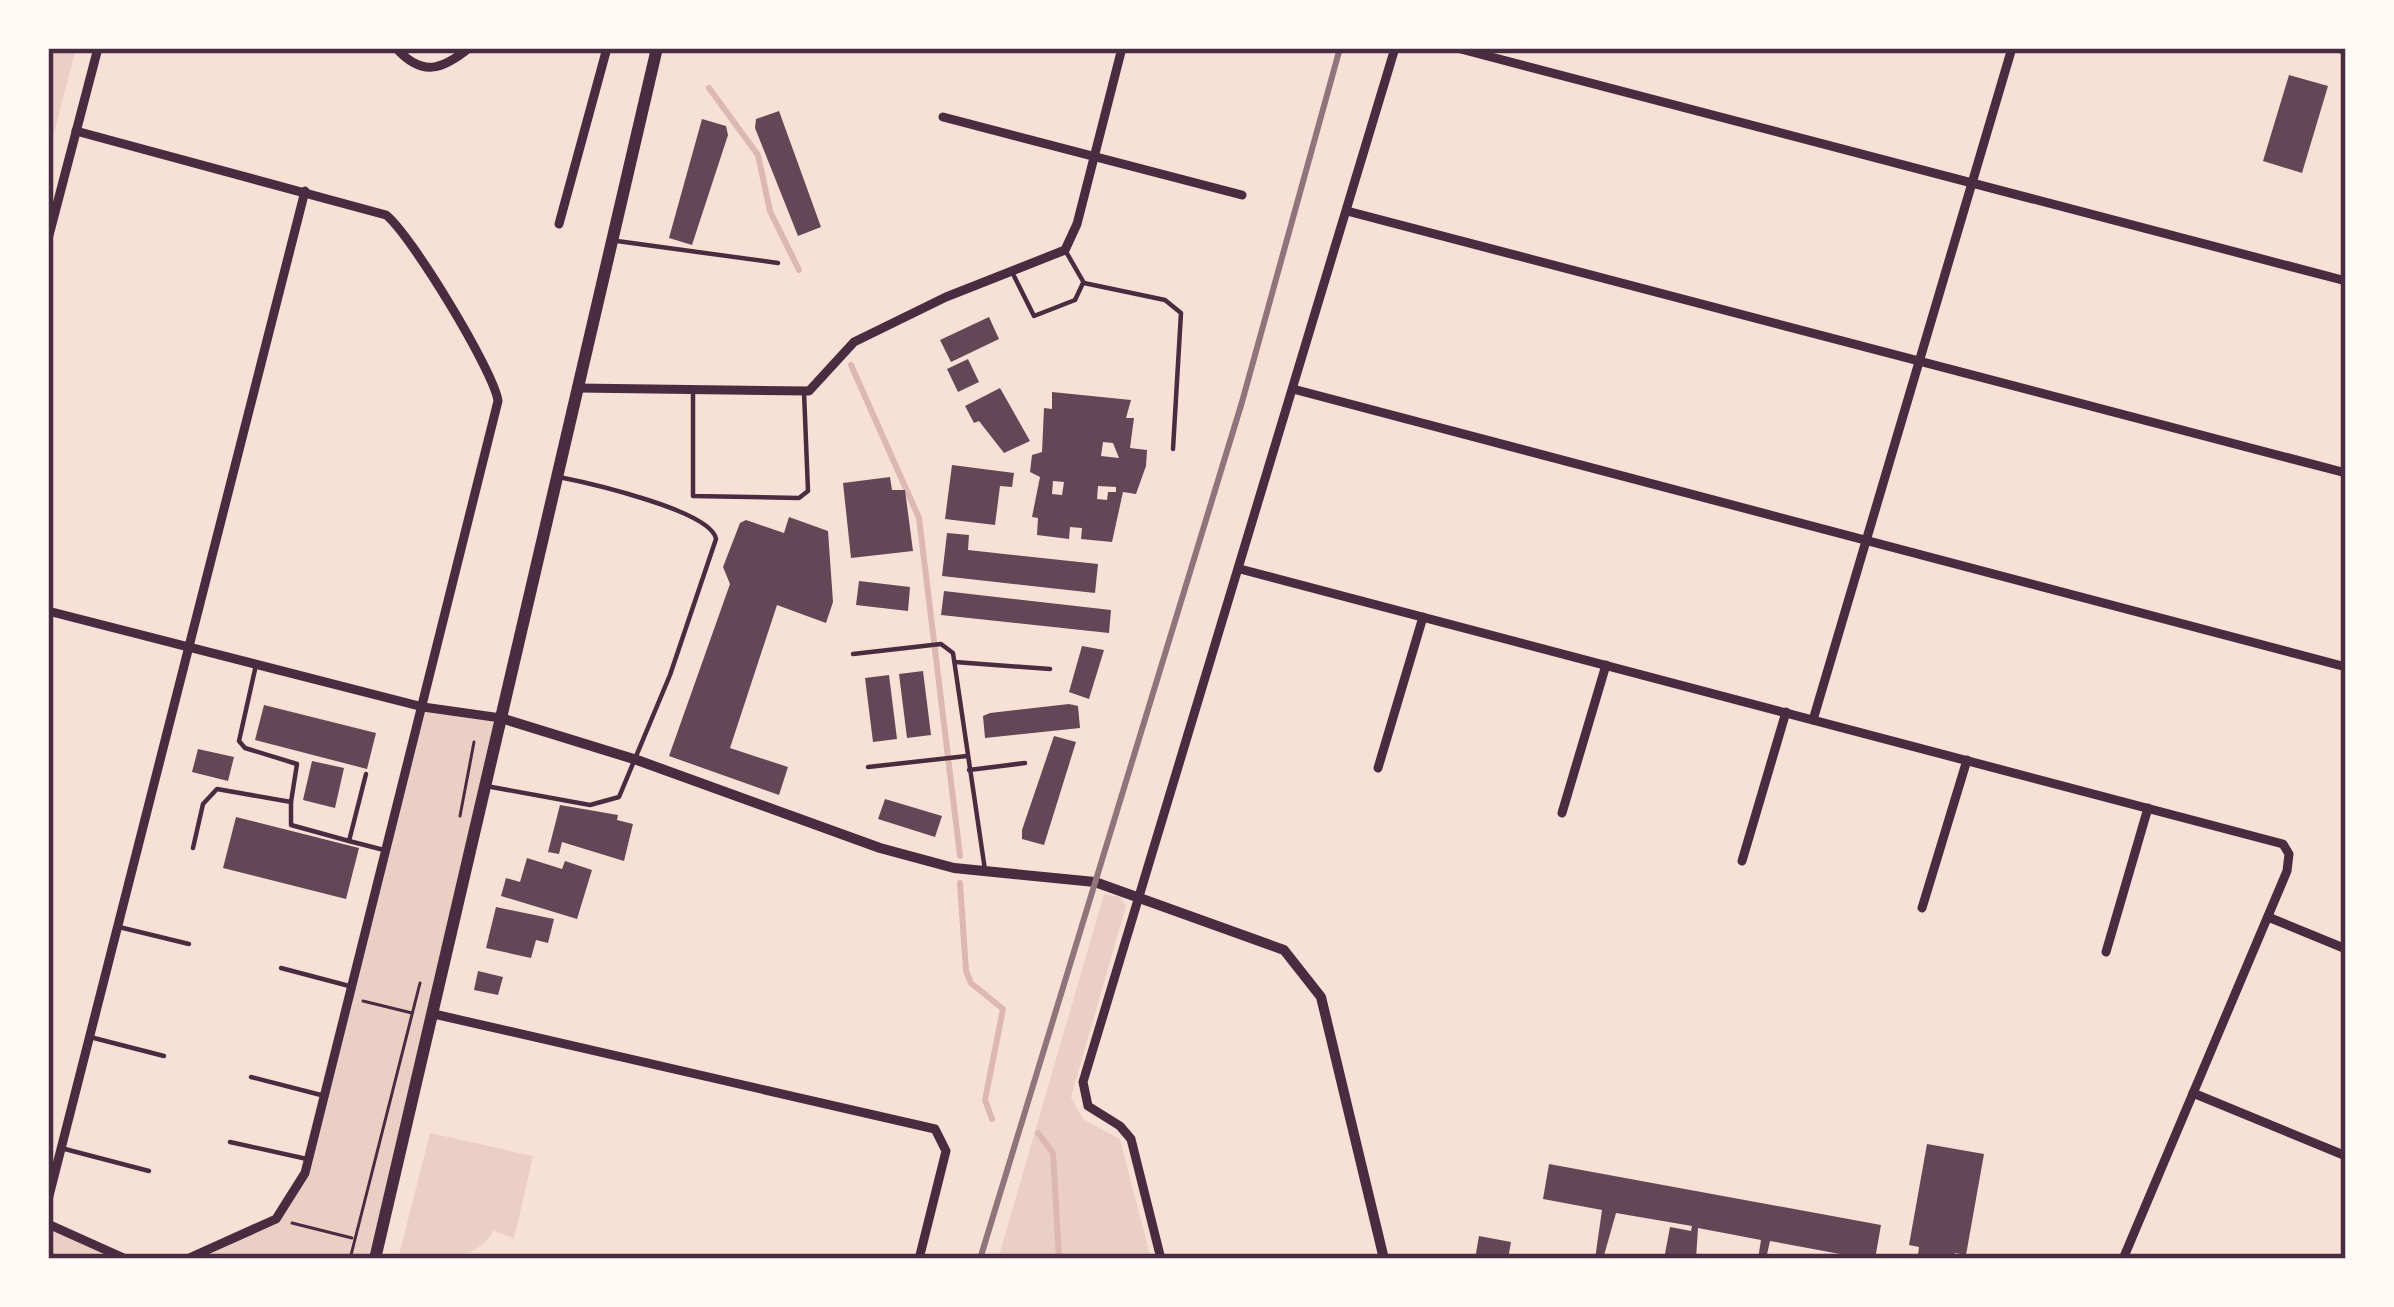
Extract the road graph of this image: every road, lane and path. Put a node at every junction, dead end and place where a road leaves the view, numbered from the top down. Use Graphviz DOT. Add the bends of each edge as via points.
graph roads {
  1 [pos="98,48"];
  2 [pos="396,48"];
  3 [pos="469,48"];
  4 [pos="607,48"];
  5 [pos="657,48"];
  6 [pos="1122,48"];
  7 [pos="1395,48"];
  8 [pos="1457,48"];
  9 [pos="2012,48"];
  10 [pos="2337,48"];
  11 [pos="2346,50"];
  12 [pos="943,117"];
  13 [pos="76,131"];
  14 [pos="1094,157"];
  15 [pos="1972,182"];
  16 [pos="305,191"];
  17 [pos="1242,195"];
  18 [pos="1346,211"];
  19 [pos="559,224"];
  20 [pos="48,238"];
  21 [pos="612,240"];
  22 [pos="1065,250"];
  23 [pos="778,263"];
  24 [pos="1012,272"];
  25 [pos="2346,281"];
  26 [pos="1084,283"];
  27 [pos="1919,361"];
  28 [pos="577,388"];
  29 [pos="1294,389"];
  30 [pos="693,391"];
  31 [pos="804,392"];
  32 [pos="1172,448"];
  33 [pos="2346,472"];
  34 [pos="557,477"];
  35 [pos="1866,541"];
  36 [pos="1240,569"];
  37 [pos="48,611"];
  38 [pos="1423,617"];
  39 [pos="190,648"];
  40 [pos="853,654"];
  41 [pos="956,662"];
  42 [pos="256,664"];
  43 [pos="1606,665"];
  44 [pos="2346,667"];
  45 [pos="1050,669"];
  46 [pos="423,707"];
  47 [pos="1786,712"];
  48 [pos="501,718"];
  49 [pos="1813,720"];
  50 [pos="474,742"];
  51 [pos="967,756"];
  52 [pos="638,760"];
  53 [pos="1967,760"];
  54 [pos="1025,763"];
  55 [pos="868,767"];
  56 [pos="1378,768"];
  57 [pos="969,770"];
  58 [pos="366,774"];
  59 [pos="486,786"];
  60 [pos="291,802"];
  61 [pos="2148,808"];
  62 [pos="1562,813"];
  63 [pos="460,816"];
  64 [pos="349,841"];
  65 [pos="194,848"];
  66 [pos="387,850"];
  67 [pos="1742,861"];
  68 [pos="986,872"];
  69 [pos="1139,895"];
  70 [pos="1922,908"];
  71 [pos="2268,916"];
  72 [pos="119,927"];
  73 [pos="189,944"];
  74 [pos="2346,950"];
  75 [pos="2106,952"];
  76 [pos="281,968"];
  77 [pos="420,983"];
  78 [pos="351,992"];
  79 [pos="412,1013"];
  80 [pos="434,1014"];
  81 [pos="90,1037"];
  82 [pos="164,1056"];
  83 [pos="251,1077"];
  84 [pos="2193,1093"];
  85 [pos="325,1096"];
  86 [pos="230,1142"];
  87 [pos="61,1148"];
  88 [pos="2346,1156"];
  89 [pos="309,1159"];
  90 [pos="148,1171"];
  91 [pos="48,1199"];
  92 [pos="276,1219"];
  93 [pos="48,1224"];
  94 [pos="354,1239"];
  95 [pos="126,1259"];
  96 [pos="187,1259"];
  97 [pos="350,1259"];
  98 [pos="375,1259"];
  99 [pos="919,1259"];
  100 [pos="1161,1259"];
  101 [pos="1384,1259"];
  102 [pos="2123,1259"];
  1 -- 13 [label="street"];
  2 -- 3 [label="street" via="419,68 433,69"];
  4 -- 19 [label="street"];
  5 -- 21 [label="main road"];
  6 -- 14 [label="street"];
  7 -- 18 [label="street"];
  8 -- 15 [label="street"];
  9 -- 15 [label="street"];
  10 -- 11 [label="street"];
  12 -- 14 [label="street"];
  13 -- 16 [label="street"];
  13 -- 20 [label="street"];
  14 -- 17 [label="street"];
  14 -- 22 [label="street"];
  15 -- 25 [label="street"];
  15 -- 27 [label="street"];
  16 -- 39 [label="street"];
  16 -- 46 [label="street" via="397,223 497,389 498,413"];
  18 -- 27 [label="street"];
  18 -- 29 [label="street"];
  21 -- 23 [label="lane"];
  21 -- 28 [label="main road"];
  22 -- 24 [label="street"];
  22 -- 26 [label="lane"];
  24 -- 26 [label="lane" via="1034,316 1075,301"];
  24 -- 31 [label="street" via="854,342"];
  26 -- 32 [label="lane" via="1165,300 1181,313"];
  27 -- 33 [label="street"];
  27 -- 35 [label="street"];
  28 -- 30 [label="street"];
  28 -- 34 [label="main road"];
  29 -- 35 [label="street"];
  29 -- 36 [label="street"];
  30 -- 31 [label="street"];
  30 -- 31 [label="lane" via="693,496 799,498 808,491"];
  34 -- 48 [label="main road"];
  34 -- 52 [label="lane" via="616,490 706,522 716,533"];
  35 -- 44 [label="street"];
  35 -- 49 [label="street"];
  36 -- 38 [label="street"];
  36 -- 69 [label="street"];
  37 -- 39 [label="street"];
  38 -- 43 [label="street"];
  38 -- 56 [label="street"];
  39 -- 42 [label="street"];
  39 -- 72 [label="street"];
  40 -- 41 [label="lane" via="941,644"];
  41 -- 45 [label="lane"];
  41 -- 51 [label="lane"];
  42 -- 46 [label="street"];
  42 -- 60 [label="lane" via="239,741 297,764"];
  43 -- 47 [label="street"];
  43 -- 62 [label="street"];
  46 -- 48 [label="street"];
  46 -- 66 [label="street"];
  47 -- 49 [label="street"];
  47 -- 67 [label="street"];
  48 -- 52 [label="street"];
  48 -- 59 [label="main road"];
  49 -- 53 [label="street"];
  50 -- 63 [label="path"];
  51 -- 55 [label="lane"];
  51 -- 57 [label="lane"];
  52 -- 59 [label="lane" via="619,797 599,805"];
  52 -- 68 [label="street"];
  53 -- 61 [label="street"];
  53 -- 70 [label="street"];
  54 -- 57 [label="lane"];
  57 -- 68 [label="lane"];
  58 -- 64 [label="lane"];
  59 -- 80 [label="main road"];
  60 -- 64 [label="lane" via="291,825"];
  60 -- 65 [label="lane" via="217,789 203,804"];
  61 -- 71 [label="street" via="2273,841 2289,854"];
  61 -- 75 [label="street"];
  64 -- 66 [label="lane"];
  66 -- 78 [label="street"];
  68 -- 69 [label="street" via="1095,882"];
  69 -- 100 [label="street" via="1085,1076 1085,1100 1130,1139"];
  69 -- 101 [label="street" via="1265,940 1309,975"];
  71 -- 74 [label="street"];
  71 -- 84 [label="street"];
  72 -- 73 [label="lane"];
  72 -- 81 [label="street"];
  76 -- 78 [label="lane"];
  77 -- 79 [label="path"];
  78 -- 79 [label="path"];
  78 -- 85 [label="street"];
  79 -- 94 [label="path"];
  80 -- 98 [label="main road"];
  80 -- 99 [label="street" via="922,1124 943,1139"];
  81 -- 82 [label="lane"];
  81 -- 87 [label="street"];
  83 -- 85 [label="lane"];
  84 -- 88 [label="street"];
  84 -- 102 [label="street"];
  85 -- 89 [label="street"];
  86 -- 89 [label="lane"];
  87 -- 90 [label="lane"];
  87 -- 91 [label="street"];
  89 -- 92 [label="street"];
  92 -- 94 [label="path"];
  92 -- 96 [label="street"];
  93 -- 95 [label="street"];
  94 -- 97 [label="path"];
}
